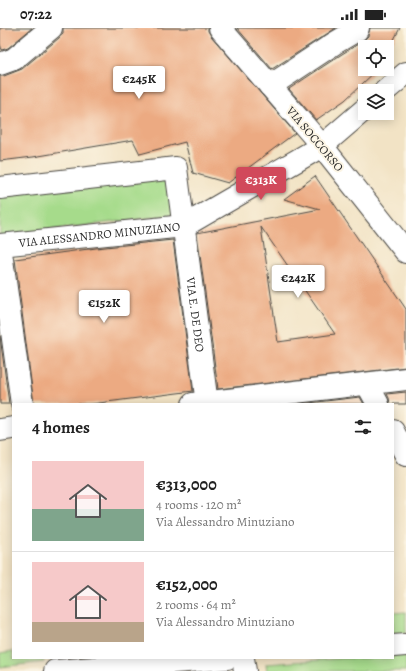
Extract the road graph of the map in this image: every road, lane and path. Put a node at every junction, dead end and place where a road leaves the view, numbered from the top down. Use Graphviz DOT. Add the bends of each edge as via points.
graph roads {
  1 [pos="51,28"];
  2 [pos="220,28"];
  3 [pos="358,28"];
  4 [pos="0,64"];
  5 [pos="406,73"];
  6 [pos="393,84"];
  7 [pos="270,86"];
  8 [pos="358,115"];
  9 [pos="322,146"];
  10 [pos="0,188"];
  11 [pos="184,226"];
  12 [pos="0,245"];
  13 [pos="406,252"];
  14 [pos="406,379"];
  15 [pos="367,384"];
  16 [pos="22,403"];
  17 [pos="202,403"];
  18 [pos="377,403"];
  19 [pos="12,428"];
  20 [pos="0,430"];
  21 [pos="394,433"];
  22 [pos="406,455"];
  23 [pos="406,645"];
  24 [pos="394,646"];
  25 [pos="56,659"];
  26 [pos="214,659"];
  27 [pos="243,659"];
  28 [pos="57,671"];
  29 [pos="245,671"];
  1 -- 4 [label="street" via="14,59"];
  2 -- 7 [label="street, VIA SOCCORSO"];
  3 -- 7 [label="street"];
  5 -- 6 [label="street"];
  7 -- 9 [label="street, VIA SOCCORSO"];
  8 -- 9 [label="street, VIA ALESSANDRO MINUZIANO"];
  9 -- 11 [label="street, VIA ALESSANDRO MINUZIANO"];
  9 -- 13 [label="street, VIA SOCCORSO"];
  10 -- 11 [label="street, VIA E. DE DEO" via="176,168"];
  11 -- 12 [label="street, VIA ALESSANDRO MINUZIANO"];
  11 -- 17 [label="street, VIA E. DE DEO"];
  12 -- 16 [label="street"];
  14 -- 15 [label="street"];
  15 -- 17 [label="street"];
  15 -- 18 [label="street"];
  19 -- 20 [label="street"];
  21 -- 22 [label="street"];
  23 -- 24 [label="street"];
  25 -- 28 [label="street"];
  26 -- 28 [label="street"];
  27 -- 29 [label="street"];
}
